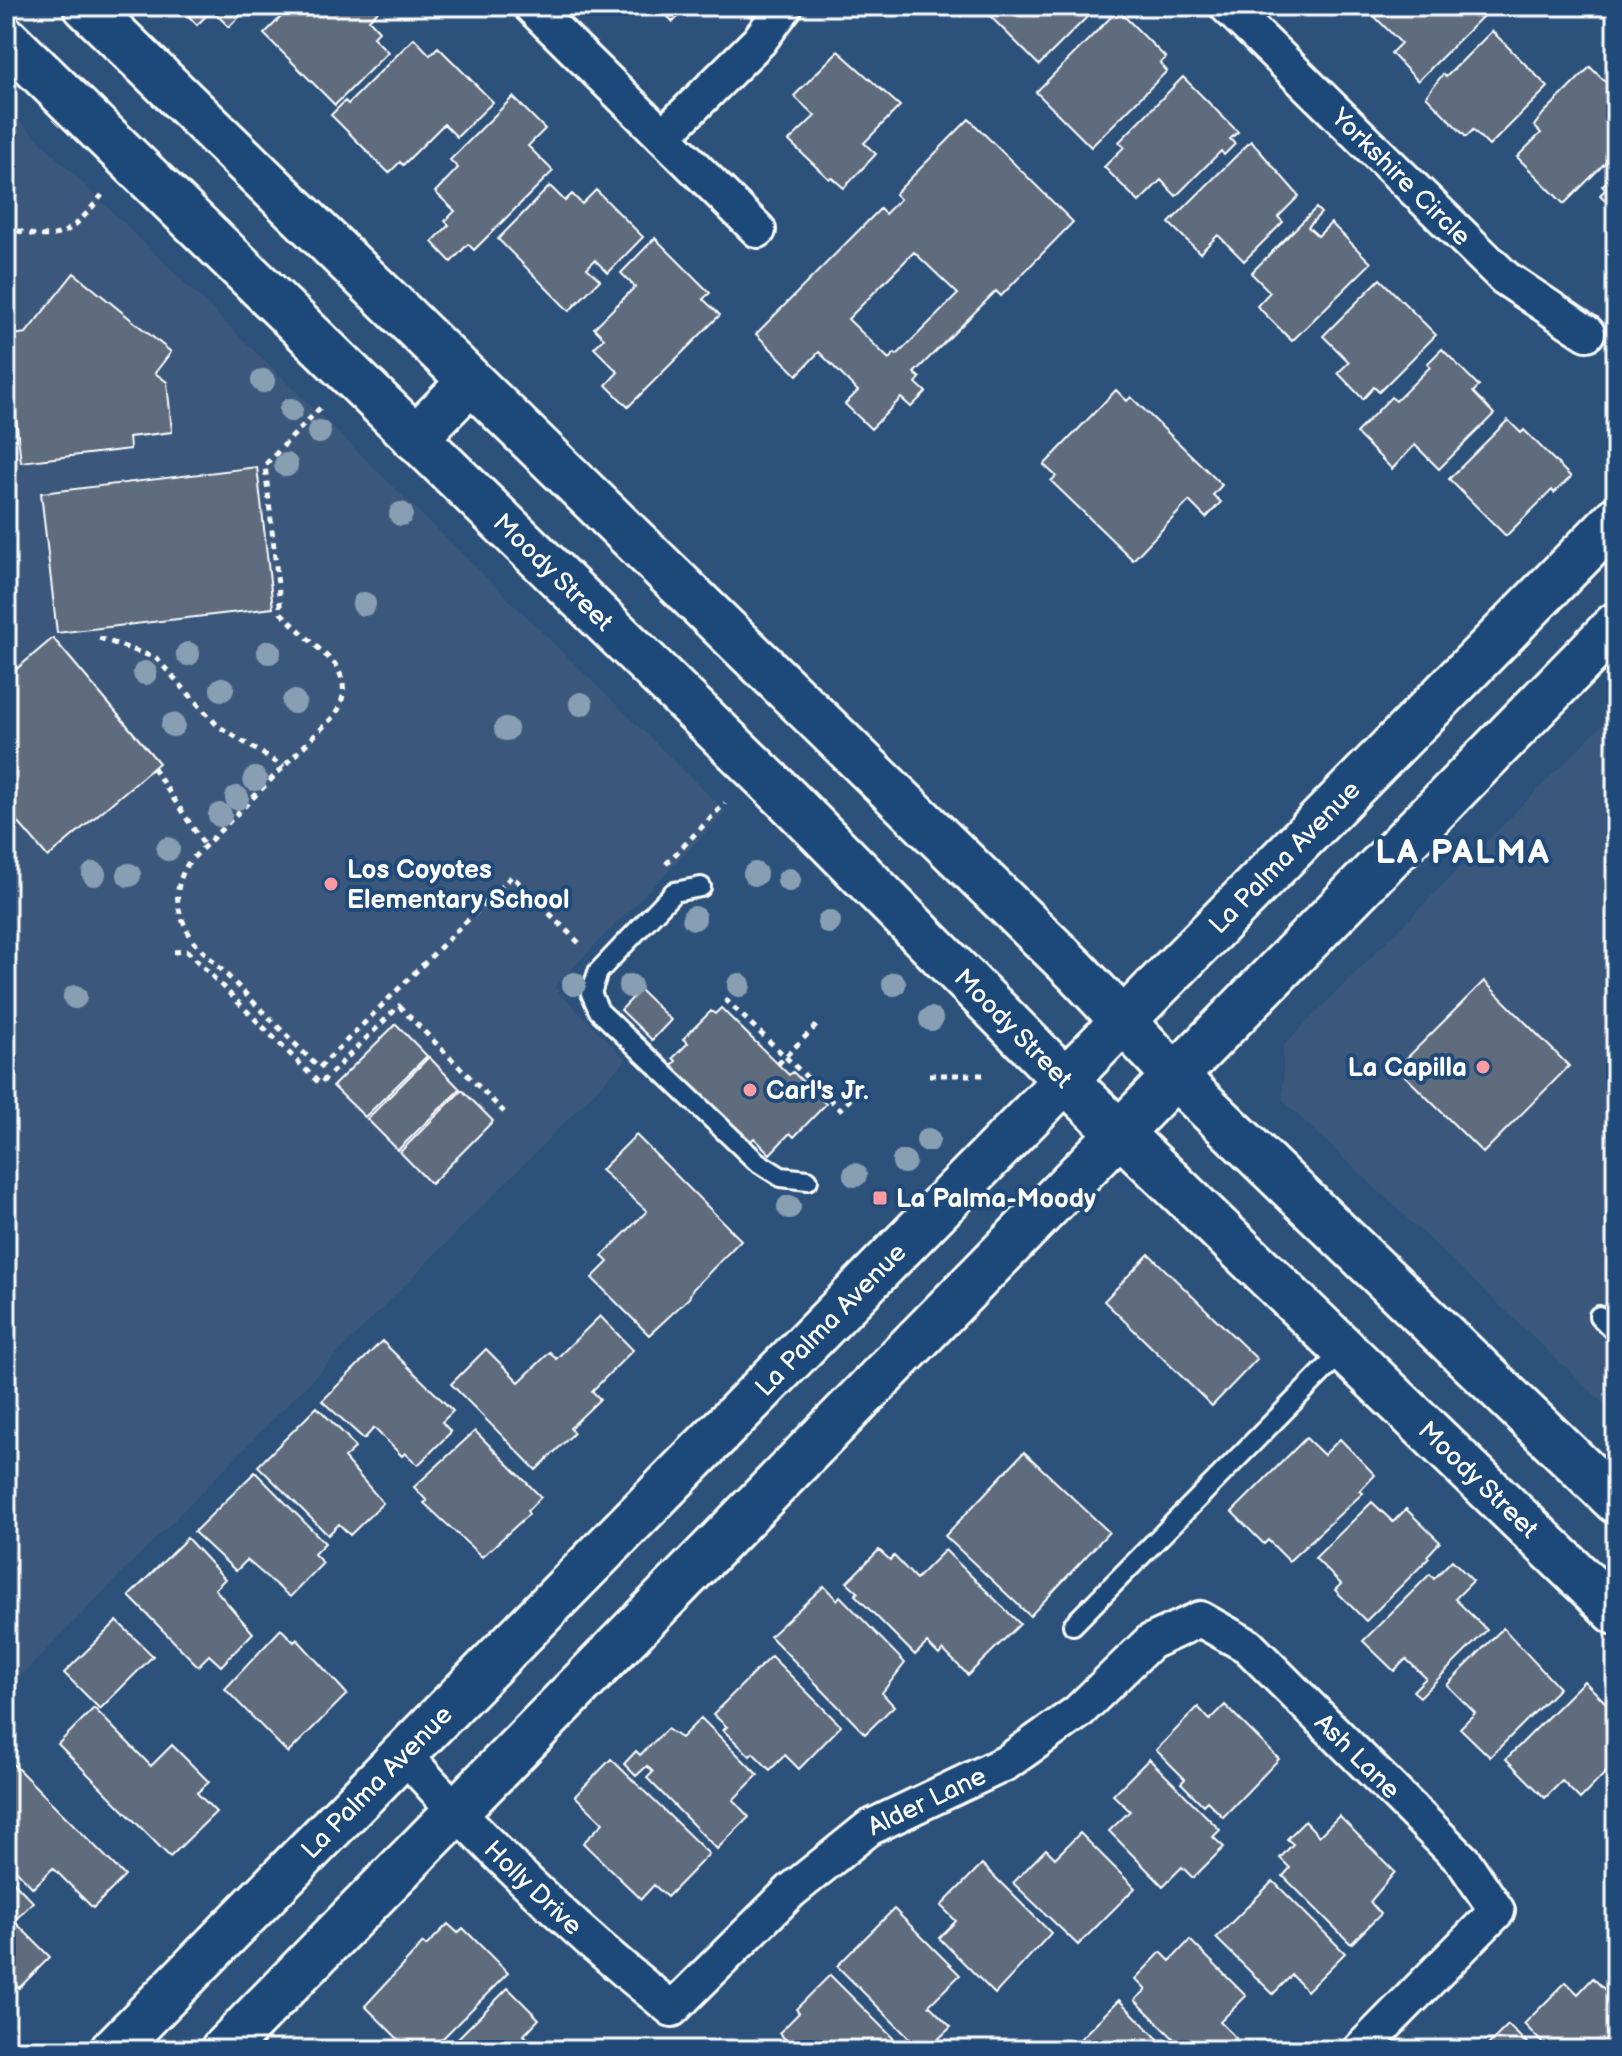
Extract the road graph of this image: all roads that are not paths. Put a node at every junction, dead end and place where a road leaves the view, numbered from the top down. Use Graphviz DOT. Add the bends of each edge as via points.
graph roads {
  1 [pos="86,6"];
  2 [pos="531,6"];
  3 [pos="785,6"];
  4 [pos="1227,6"];
  5 [pos="6,39"];
  6 [pos="663,136"];
  7 [pos="758,230"];
  8 [pos="1587,333"];
  9 [pos="469,383"];
  10 [pos="415,438"];
  11 [pos="1616,519"];
  12 [pos="1616,625"];
  13 [pos="701,887"];
  14 [pos="1122,1023"];
  15 [pos="1177,1078"];
  16 [pos="1065,1080"];
  17 [pos="1121,1135"];
  18 [pos="808,1180"];
  19 [pos="1599,1316"];
  20 [pos="1616,1333"];
  21 [pos="1345,1349"];
  22 [pos="1616,1501"];
  23 [pos="1616,1612"];
  24 [pos="1200,1619"];
  25 [pos="1073,1625"];
  26 [pos="404,1754"];
  27 [pos="456,1813"];
  28 [pos="672,2009"];
  29 [pos="113,2050"];
  30 [pos="223,2050"];
  31 [pos="1360,2050"];
  1 -- 9 [label="main road"];
  2 -- 6 [label="street"];
  3 -- 6 [label="street" via="759,41"];
  4 -- 8 [label="street, Yorkshire Circle" via="1505,278"];
  5 -- 10 [label="main road, Moody Street"];
  6 -- 7 [label="street"];
  9 -- 10 [label="main road"];
  9 -- 14 [label="main road" via="1076,971"];
  10 -- 16 [label="main road, Moody Street" via="786,798"];
  11 -- 14 [label="main road, La Palma Avenue"];
  12 -- 15 [label="main road"];
  13 -- 18 [label="lane" via="674,892 598,972 591,993 599,1011 756,1161 781,1177"];
  14 -- 15 [label="main road"];
  14 -- 16 [label="main road, La Palma Avenue"];
  15 -- 17 [label="main road"];
  15 -- 22 [label="main road"];
  16 -- 17 [label="main road, Moody Street"];
  16 -- 26 [label="main road, La Palma Avenue"];
  17 -- 21 [label="main road, Moody Street"];
  17 -- 27 [label="main road"];
  19 -- 20 [label="lane"];
  21 -- 23 [label="main road, Moody Street"];
  21 -- 25 [label="lane"];
  24 -- 28 [label="street, Alder Lane" via="1150,1642 1078,1712 1006,1763 869,1828 791,1891"];
  24 -- 31 [label="street, Ash Lane" via="1248,1646 1464,1862 1497,1911"];
  26 -- 27 [label="street, Holly Drive"];
  26 -- 29 [label="main road, La Palma Avenue"];
  27 -- 28 [label="street, Holly Drive" via="623,1970"];
  27 -- 30 [label="main road"];
}
